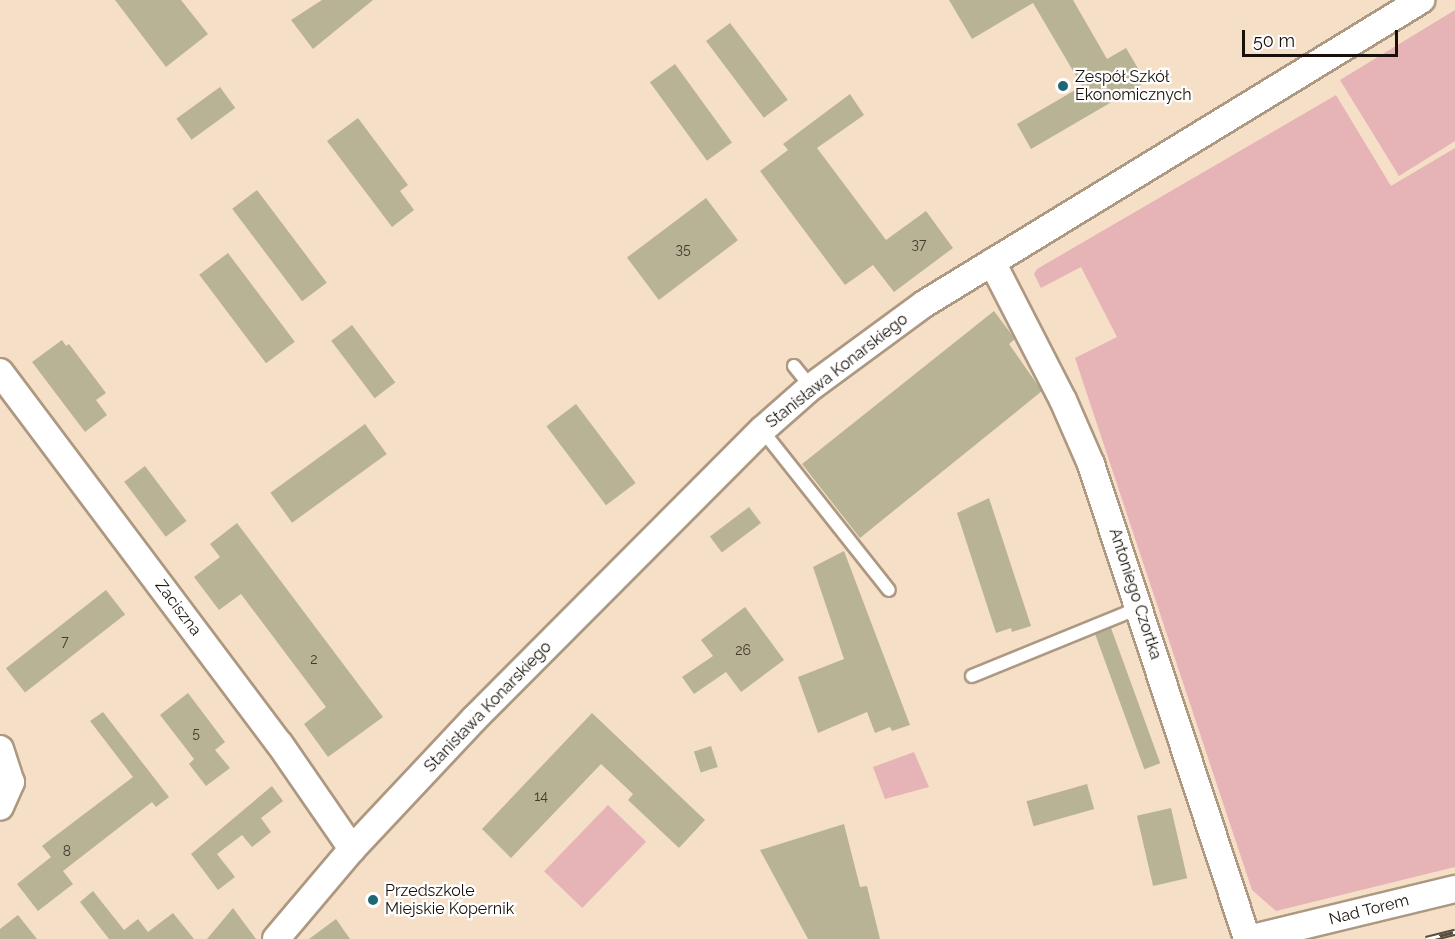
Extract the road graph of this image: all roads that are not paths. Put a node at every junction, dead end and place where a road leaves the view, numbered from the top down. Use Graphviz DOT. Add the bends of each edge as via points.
graph roads {
  1 [pos="1421,0"];
  2 [pos="992,262"];
  3 [pos="794,366"];
  4 [pos="0,372"];
  5 [pos="811,387"];
  6 [pos="762,430"];
  7 [pos="889,590"];
  8 [pos="1139,608"];
  9 [pos="972,676"];
  10 [pos="0,749"];
  11 [pos="0,807"];
  12 [pos="352,849"];
  13 [pos="1455,889"];
  14 [pos="276,939"];
  15 [pos="1248,939"];
  1 -- 2 [label="street, Stanisława Konarskiego"];
  2 -- 5 [label="street, Stanisława Konarskiego" via="924,304"];
  2 -- 8 [label="street, Antoniego Czortka" via="1063,400 1091,464"];
  3 -- 5 [label="lane"];
  4 -- 12 [label="street, Zaciszna" via="279,743"];
  5 -- 6 [label="street, Stanisława Konarskiego"];
  6 -- 7 [label="lane"];
  6 -- 12 [label="street, Stanisława Konarskiego"];
  8 -- 9 [label="lane"];
  8 -- 15 [label="street, Antoniego Czortka"];
  10 -- 11 [label="street" via="11,782"];
  12 -- 14 [label="street, Stanisława Konarskiego"];
  13 -- 15 [label="street, Nad Torem"];
}
